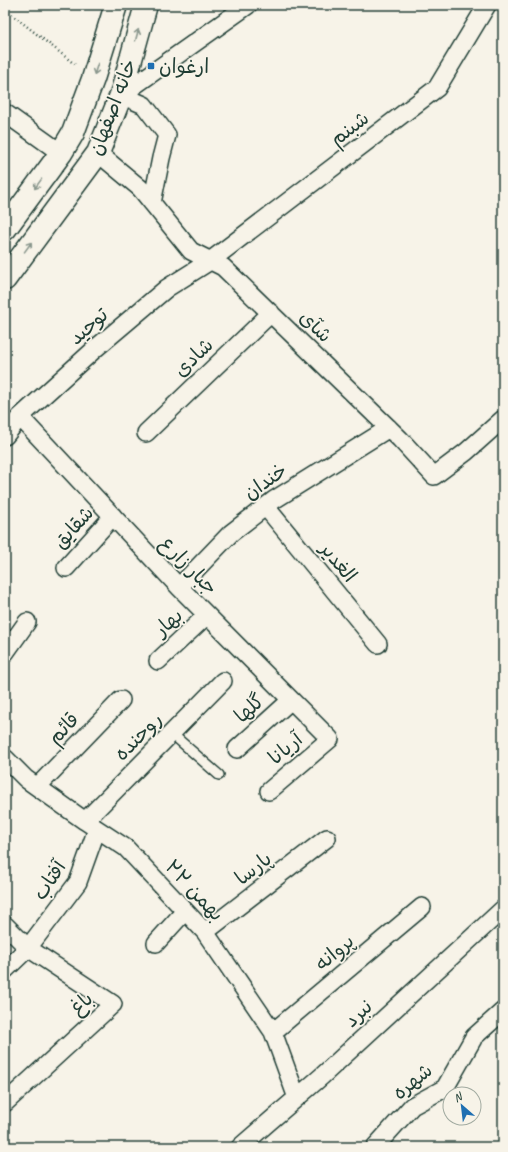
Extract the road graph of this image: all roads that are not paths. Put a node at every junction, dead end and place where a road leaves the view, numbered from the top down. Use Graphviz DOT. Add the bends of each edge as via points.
graph roads {
  1 [pos="116,5"];
  2 [pos="146,5"];
  3 [pos="248,5"];
  4 [pos="487,5"];
  5 [pos="121,95"];
  6 [pos="5,113"];
  7 [pos="60,153"];
  8 [pos="98,153"];
  9 [pos="152,203"];
  10 [pos="5,229"];
  11 [pos="210,260"];
  12 [pos="5,279"];
  13 [pos="271,313"];
  14 [pos="20,417"];
  15 [pos="503,419"];
  16 [pos="389,428"];
  17 [pos="146,433"];
  18 [pos="5,436"];
  19 [pos="266,506"];
  20 [pos="113,516"];
  21 [pos="66,568"];
  22 [pos="179,587"];
  23 [pos="207,615"];
  24 [pos="28,622"];
  25 [pos="378,644"];
  26 [pos="5,653"];
  27 [pos="158,661"];
  28 [pos="223,680"];
  29 [pos="121,700"];
  30 [pos="291,700"];
  31 [pos="171,734"];
  32 [pos="330,739"];
  33 [pos="236,749"];
  34 [pos="5,758"];
  35 [pos="218,775"];
  36 [pos="37,787"];
  37 [pos="268,791"];
  38 [pos="91,825"];
  39 [pos="327,838"];
  40 [pos="422,907"];
  41 [pos="503,909"];
  42 [pos="185,911"];
  43 [pos="5,925"];
  44 [pos="205,932"];
  45 [pos="156,943"];
  46 [pos="28,948"];
  47 [pos="5,970"];
  48 [pos="503,1011"];
  49 [pos="273,1032"];
  50 [pos="297,1098"];
  51 [pos="5,1103"];
  52 [pos="240,1147"];
  53 [pos="375,1147"];
  1 -- 7 [label="main road, خانه اصفهان, one-way" via="73,132"];
  5 -- 2 [label="main road, خانه اصفهان, one-way"];
  3 -- 5 [label="street"];
  4 -- 11 [label="street, شبنم" via="437,88"];
  5 -- 8 [label="main road, خانه اصفهان"];
  5 -- 9 [label="street" via="144,105 167,135"];
  6 -- 7 [label="street"];
  7 -- 10 [label="main road, خانه اصفهان, one-way"];
  8 -- 9 [label="street, شآی" via="140,188"];
  12 -- 8 [label="main road, خانه اصفهان, one-way"];
  9 -- 11 [label="street, شآی" via="191,252"];
  11 -- 13 [label="street, شآی" via="223,267"];
  11 -- 14 [label="street, توحید" via="167,288"];
  13 -- 16 [label="street, شآی"];
  13 -- 17 [label="street, شادی"];
  14 -- 18 [label="street, توحید"];
  14 -- 20 [label="street, جبار زارع"];
  15 -- 16 [label="street, شآی" via="434,476"];
  16 -- 19 [label="street, خندان"];
  19 -- 22 [label="street, خندان" via="231,533"];
  19 -- 25 [label="street, الغدیر"];
  20 -- 21 [label="street, شقایق"];
  20 -- 22 [label="street, جبار زارع"];
  22 -- 23 [label="street, جبار زارع"];
  23 -- 27 [label="street, بهار"];
  23 -- 30 [label="street, جبار زارع"];
  24 -- 26 [label="street"];
  28 -- 31 [label="street, روحنده"];
  29 -- 36 [label="street, قائم"];
  30 -- 32 [label="street, جبار زارع"];
  30 -- 33 [label="street, گلها"];
  31 -- 35 [label="lane"];
  31 -- 38 [label="street, روحنده"];
  32 -- 37 [label="street, آریانا"];
  34 -- 36 [label="street, ۲۲ بهمن"];
  36 -- 38 [label="street, ۲۲ بهمن"];
  38 -- 42 [label="street, ۲۲ بهمن" via="126,848"];
  38 -- 46 [label="street, آفتاب" via="78,882"];
  39 -- 44 [label="street, پارسا"];
  40 -- 49 [label="street, پروانه"];
  41 -- 50 [label="street, نبرد"];
  42 -- 44 [label="street, ۲۲ بهمن"];
  42 -- 45 [label="street"];
  43 -- 46 [label="street"];
  44 -- 49 [label="street, ۲۲ بهمن"];
  46 -- 47 [label="street, آفتاب"];
  46 -- 51 [label="street, باغ" via="113,1004"];
  48 -- 53 [label="street, شهره" via="474,1037 445,1088 412,1106"];
  49 -- 50 [label="street, ۲۲ بهمن"];
  50 -- 52 [label="street, نبرد"];
}
